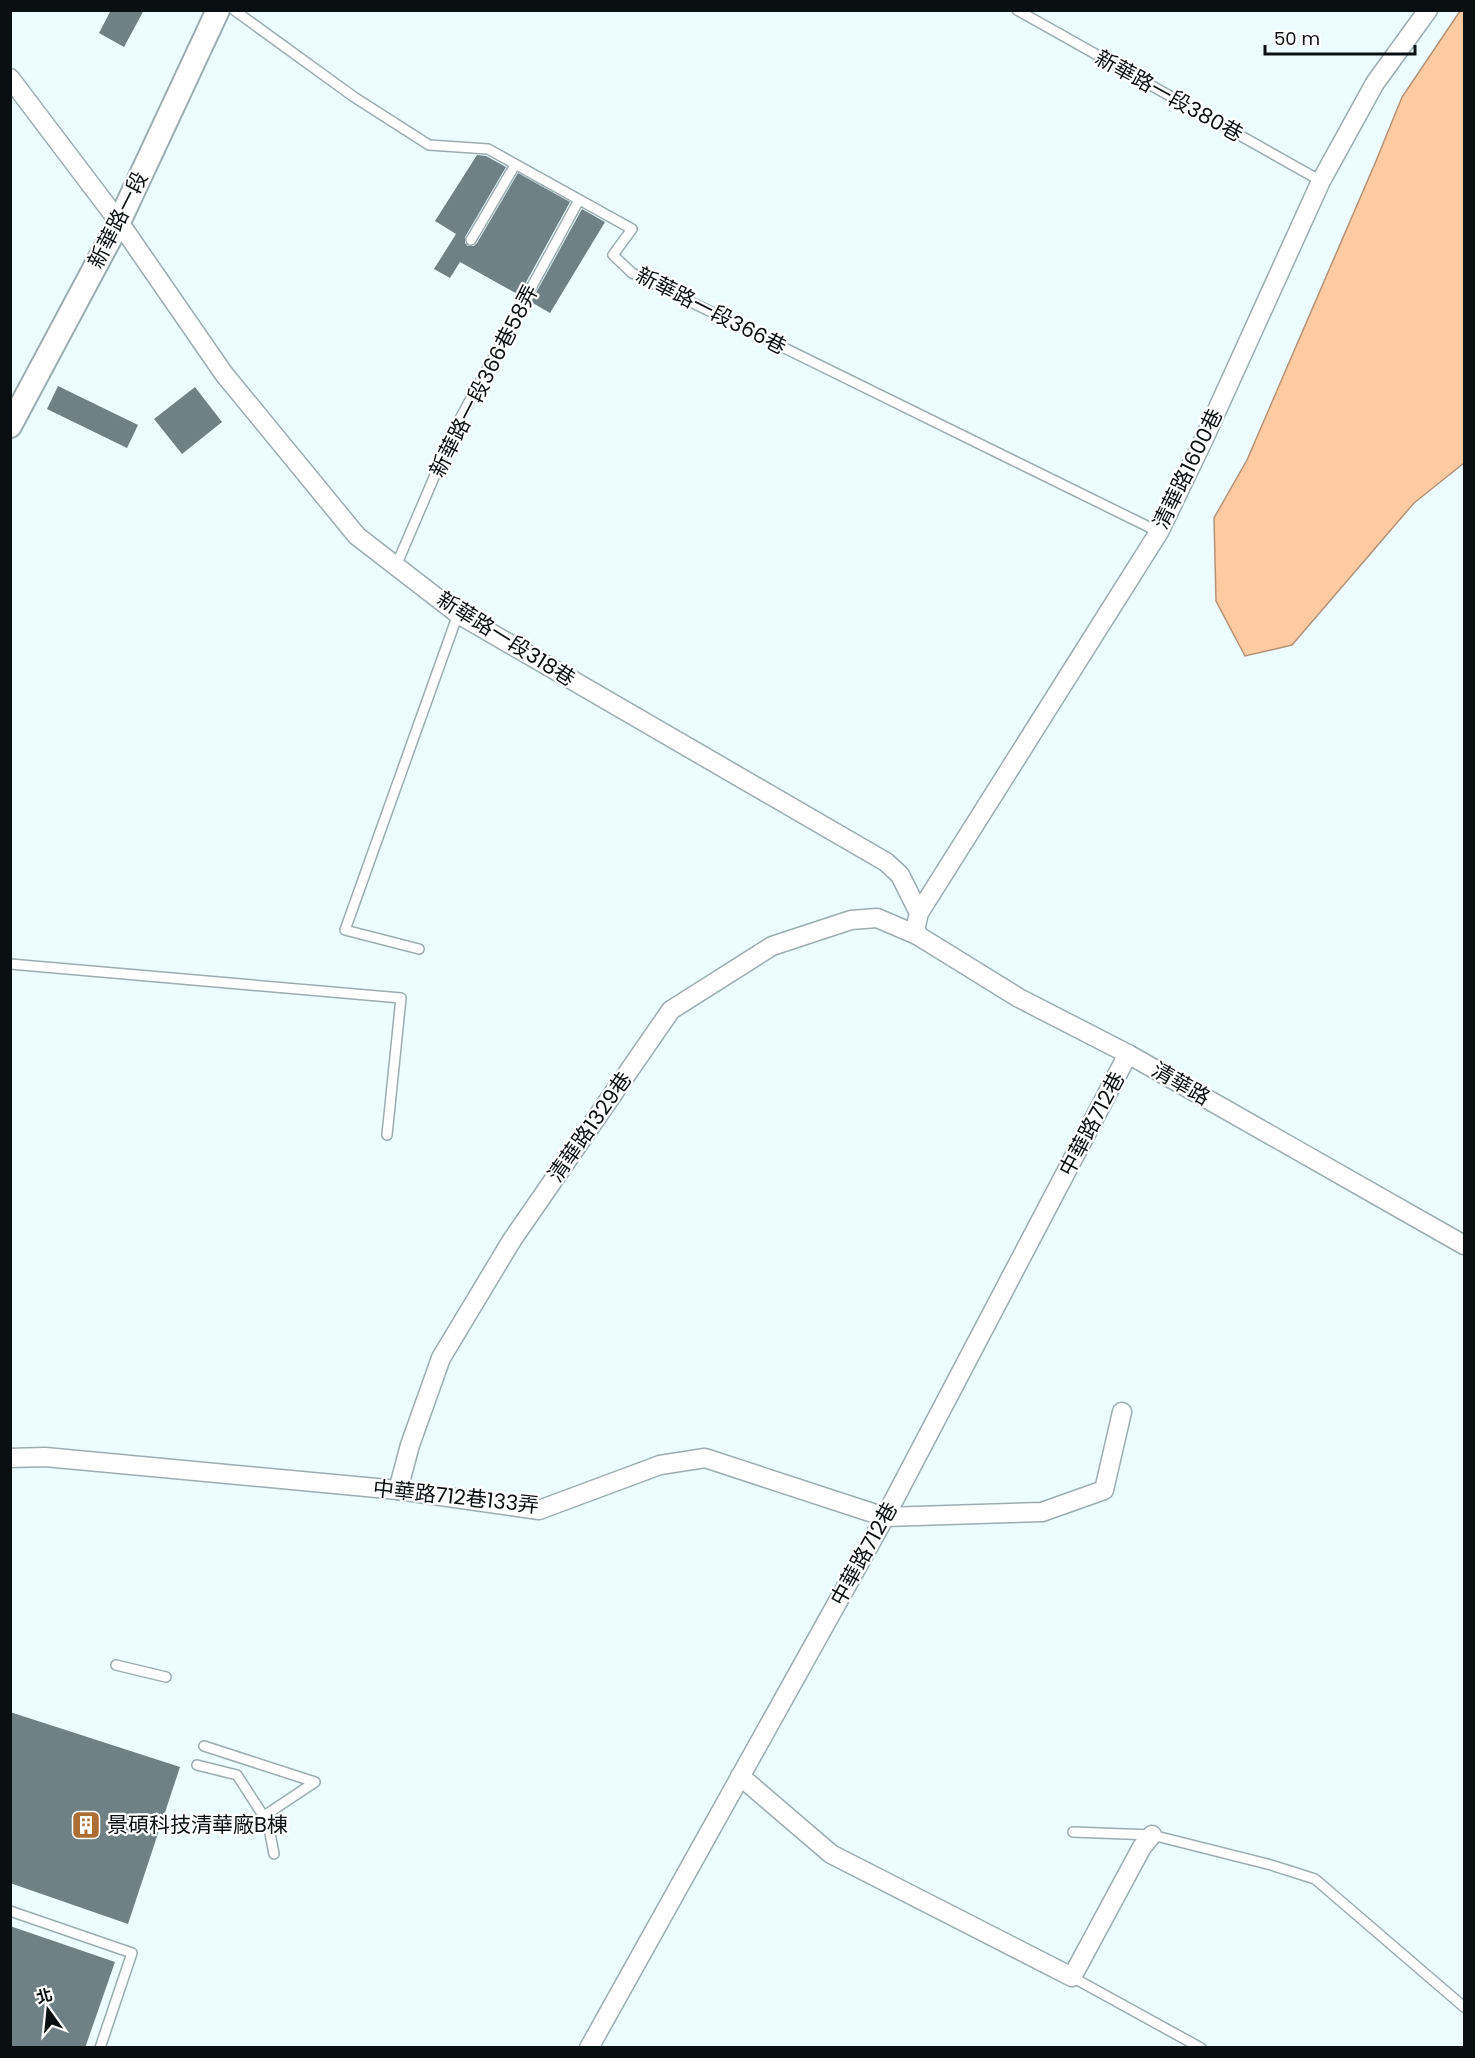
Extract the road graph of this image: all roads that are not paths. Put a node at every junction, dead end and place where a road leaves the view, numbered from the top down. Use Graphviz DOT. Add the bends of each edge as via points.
graph roads {
  1 [pos="218,10"];
  2 [pos="234,10"];
  3 [pos="1017,10"];
  4 [pos="1428,10"];
  5 [pos="10,78"];
  6 [pos="515,165"];
  7 [pos="1321,181"];
  8 [pos="579,200"];
  9 [pos="119,222"];
  10 [pos="471,240"];
  11 [pos="10,426"];
  12 [pos="1159,532"];
  13 [pos="396,566"];
  14 [pos="458,614"];
  15 [pos="919,913"];
  16 [pos="917,935"];
  17 [pos="419,949"];
  18 [pos="10,964"];
  19 [pos="1128,1054"];
  20 [pos="387,1135"];
  21 [pos="1464,1245"];
  22 [pos="1122,1412"];
  23 [pos="10,1458"];
  24 [pos="398,1490"];
  25 [pos="885,1516"];
  26 [pos="116,1665"];
  27 [pos="166,1677"];
  28 [pos="204,1746"];
  29 [pos="197,1765"];
  30 [pos="740,1776"];
  31 [pos="264,1816"];
  32 [pos="1073,1832"];
  33 [pos="1152,1835"];
  34 [pos="274,1854"];
  35 [pos="10,1911"];
  36 [pos="1072,1977"];
  37 [pos="1464,2007"];
  38 [pos="100,2048"];
  39 [pos="589,2048"];
  40 [pos="1201,2048"];
  1 -- 9 [label="street, 新華路一段"];
  2 -- 6 [label="lane, 新華路一段366巷" via="354,97 429,145 488,149"];
  3 -- 7 [label="lane, 新華路一段380巷"];
  4 -- 7 [label="street, 清華路1600巷" via="1375,83"];
  5 -- 9 [label="street, 新華路一段318巷"];
  6 -- 8 [label="lane, 新華路一段366巷"];
  6 -- 10 [label="lane"];
  7 -- 12 [label="street, 清華路1600巷"];
  8 -- 12 [label="lane, 新華路一段366巷" via="632,229 613,255 632,273"];
  8 -- 13 [label="lane, 新華路一段366巷58弄" via="456,426"];
  9 -- 11 [label="street, 新華路一段"];
  9 -- 13 [label="street, 新華路一段318巷" via="224,374 357,536"];
  12 -- 15 [label="street, 清華路1600巷"];
  13 -- 14 [label="street, 新華路一段318巷"];
  14 -- 15 [label="street, 新華路一段318巷" via="886,862 900,874"];
  14 -- 17 [label="lane" via="345,930"];
  15 -- 16 [label="street"];
  16 -- 19 [label="street, 清華路" via="1018,998"];
  16 -- 24 [label="street, 清華路1329巷" via="877,918 851,920 772,946 671,1010 512,1240 441,1358"];
  18 -- 20 [label="lane" via="400,998"];
  19 -- 21 [label="street, 清華路"];
  19 -- 25 [label="street, 中華路712巷"];
  22 -- 25 [label="street, 中華路712巷133弄" via="1104,1490 1042,1512"];
  23 -- 24 [label="street, 中華路712巷133弄" via="45,1457"];
  24 -- 25 [label="street, 中華路712巷133弄" via="539,1510 660,1466 705,1458"];
  25 -- 30 [label="street, 中華路712巷"];
  26 -- 27 [label="lane"];
  28 -- 31 [label="lane" via="315,1782"];
  29 -- 31 [label="lane" via="237,1775"];
  30 -- 36 [label="street" via="831,1854"];
  30 -- 39 [label="street, 中華路712巷"];
  31 -- 34 [label="lane"];
  32 -- 33 [label="lane"];
  33 -- 36 [label="street"];
  33 -- 37 [label="lane" via="1315,1880"];
  35 -- 38 [label="lane" via="132,1953"];
  36 -- 40 [label="lane"];
}
